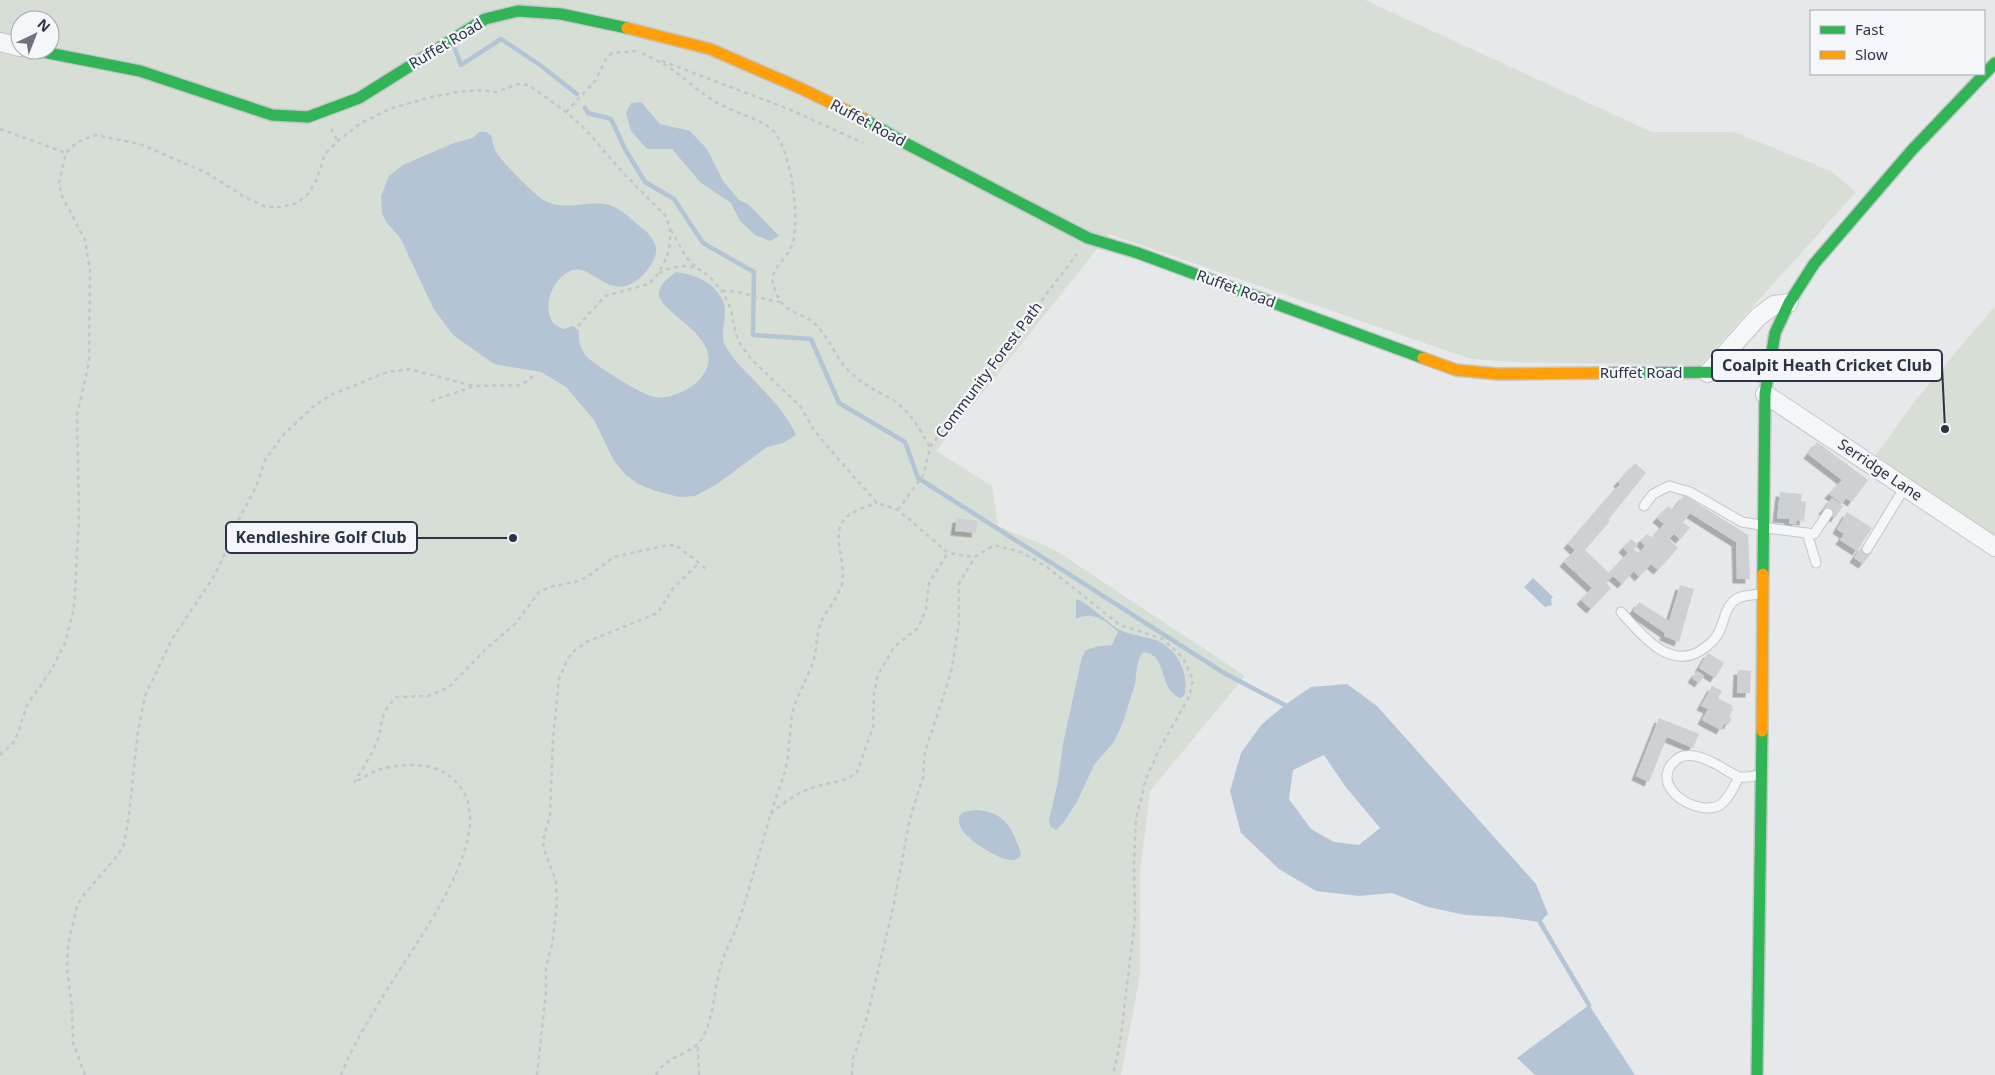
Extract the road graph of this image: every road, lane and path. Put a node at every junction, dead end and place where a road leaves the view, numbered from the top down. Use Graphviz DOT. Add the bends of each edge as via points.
graph roads {
  1 [pos="60,57"];
  2 [pos="653,59"];
  3 [pos="1995,63"];
  4 [pos="1985,73"];
  5 [pos="1984,75"];
  6 [pos="566,112"];
  7 [pos="0,129"];
  8 [pos="871,147"];
  9 [pos="66,153"];
  10 [pos="670,228"];
  11 [pos="1070,250"];
  12 [pos="697,268"];
  13 [pos="658,274"];
  14 [pos="722,291"];
  15 [pos="781,302"];
  16 [pos="1789,303"];
  17 [pos="577,327"];
  18 [pos="1708,373"];
  19 [pos="533,376"];
  20 [pos="473,386"];
  21 [pos="1766,386"];
  22 [pos="432,401"];
  23 [pos="930,447"];
  24 [pos="1906,487"];
  25 [pos="877,503"];
  26 [pos="1644,506"];
  27 [pos="898,510"];
  28 [pos="1828,513"];
  29 [pos="1764,527"];
  30 [pos="1807,533"];
  31 [pos="1995,547"];
  32 [pos="1867,549"];
  33 [pos="948,553"];
  34 [pos="975,557"];
  35 [pos="699,563"];
  36 [pos="1816,564"];
  37 [pos="706,569"];
  38 [pos="1763,594"];
  39 [pos="1621,612"];
  40 [pos="0,755"];
  41 [pos="1762,775"];
  42 [pos="1739,777"];
  43 [pos="771,814"];
  44 [pos="698,1046"];
  45 [pos="85,1075"];
  46 [pos="341,1075"];
  47 [pos="537,1075"];
  48 [pos="656,1075"];
  49 [pos="699,1075"];
  50 [pos="852,1075"];
  51 [pos="1113,1075"];
  52 [pos="1757,1075"];
  1 -- 18 [label="street, Ruffet Road" via="140,71 272,115 308,117 359,98 485,19 518,12 561,14 648,32 710,50 866,120 1088,238 1138,253 1456,370 1498,374"];
  2 -- 6 [label="path" via="640,52 612,53 595,81"];
  2 -- 8 [label="path" via="791,110"];
  2 -- 15 [label="path" via="666,65 713,101 770,127 782,142 796,205 793,243 773,274 774,288"];
  3 -- 4 [label="street"];
  5 -- 16 [label="street" via="1912,150 1814,264"];
  6 -- 9 [label="path" via="529,85 518,84 496,92 457,92 392,108 362,123 338,141 325,154 308,194 297,203 281,206 266,207 207,173 140,144 95,134"];
  6 -- 10 [label="path" via="665,215"];
  7 -- 9 [label="path"];
  9 -- 40 [label="path" via="59,183 62,196 85,240 90,270 89,363 77,415 79,518 74,608 52,669 26,705 13,743"];
  10 -- 12 [label="path" via="686,257"];
  10 -- 13 [label="path" via="667,257"];
  11 -- 23 [label="path, Community Forest Path" via="1075,256"];
  12 -- 13 [label="path" via="683,266"];
  12 -- 14 [label="path"];
  13 -- 17 [label="path" via="649,284 606,296"];
  14 -- 15 [label="path" via="749,293"];
  14 -- 25 [label="path" via="731,309 739,342 751,359 801,407 814,430"];
  15 -- 23 [label="path" via="812,321 826,335 834,352 851,373 906,411"];
  16 -- 18 [label="street" via="1774,305 1758,317"];
  16 -- 21 [label="street" via="1776,333"];
  18 -- 21 [label="street, Ruffet Road" via="1748,372"];
  19 -- 20 [label="path" via="522,385"];
  20 -- 22 [label="path"];
  20 -- 45 [label="path" via="410,369 387,372 330,395 314,406 284,434 265,460 256,487 230,536 213,578 172,639 145,696 124,844 77,906 68,945 67,968 73,1043"];
  21 -- 24 [label="street, Serridge Lane"];
  21 -- 29 [label="street"];
  23 -- 27 [label="path, Community Forest Path" via="924,474"];
  24 -- 31 [label="street, Serridge Lane"];
  24 -- 32 [label="lane"];
  25 -- 27 [label="path"];
  25 -- 43 [label="path" via="853,512 840,526 837,536 844,578 820,624 814,657 792,716 789,754"];
  26 -- 29 [label="lane" via="1653,494 1669,486 1690,492 1742,522"];
  27 -- 33 [label="path"];
  28 -- 30 [label="lane" via="1814,534"];
  29 -- 30 [label="lane"];
  29 -- 38 [label="street"];
  30 -- 36 [label="lane"];
  33 -- 34 [label="path"];
  33 -- 43 [label="path" via="929,583 926,610 918,628 894,647 878,675 873,727 858,772 836,783 803,791"];
  34 -- 50 [label="path" via="959,583 959,624 951,674 925,752 867,1016 853,1058"];
  34 -- 51 [label="path" via="994,545 1021,552 1047,567 1120,626 1163,639 1183,658 1193,680 1189,697 1146,778 1136,818 1135,920"];
  35 -- 37 [label="path"];
  35 -- 46 [label="path" via="675,546 614,557 587,577 539,592 516,623 449,687 428,696 396,697 389,704 383,713 376,744 354,783 380,768 416,765 440,769 450,775 467,797 470,824 467,842 444,899 369,1020"];
  35 -- 47 [label="path" via="673,588 658,613 586,642 567,660 559,679 550,816 543,840 556,881 557,903 546,966"];
  38 -- 39 [label="lane" via="1738,598 1731,604 1716,637 1693,655 1676,656 1662,652 1643,637"];
  38 -- 41 [label="street"];
  41 -- 42 [label="lane"];
  41 -- 52 [label="street"];
  42 -- 42 [label="lane" via="1689,755 1675,761 1667,774 1667,782 1681,799 1708,808 1720,805"];
  43 -- 44 [label="path" via="740,916 720,968 715,1004"];
  44 -- 48 [label="path" via="673,1059"];
  44 -- 49 [label="path"];
}
